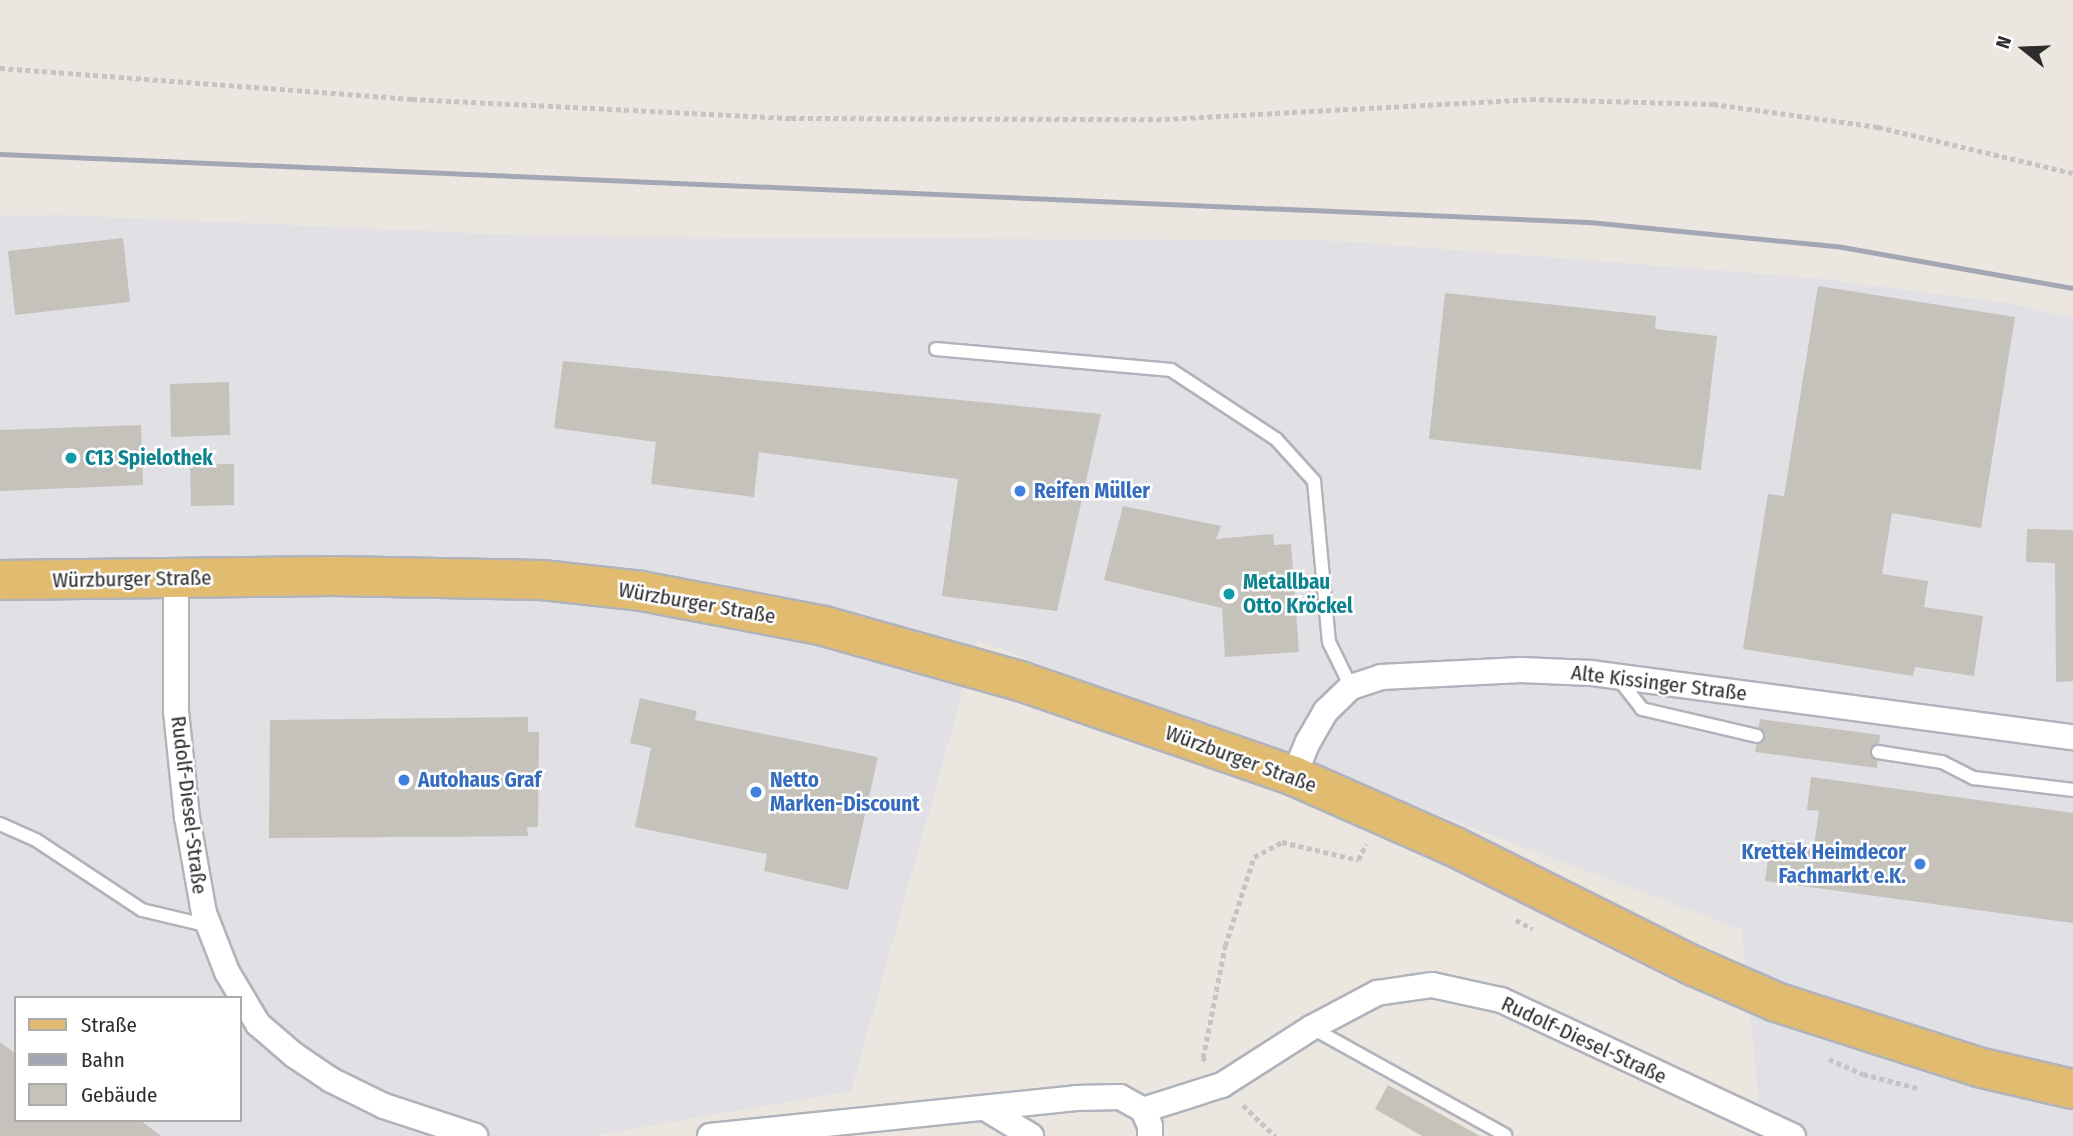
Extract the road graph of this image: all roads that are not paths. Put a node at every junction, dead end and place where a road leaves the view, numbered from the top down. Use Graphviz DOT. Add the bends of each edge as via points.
graph roads {
  1 [pos="936,349"];
  2 [pos="176,579"];
  3 [pos="0,580"];
  4 [pos="1616,676"];
  5 [pos="1351,687"];
  6 [pos="1757,736"];
  7 [pos="2073,737"];
  8 [pos="1878,752"];
  9 [pos="1294,776"];
  10 [pos="2073,790"];
  11 [pos="0,824"];
  12 [pos="209,926"];
  13 [pos="241,996"];
  14 [pos="242,997"];
  15 [pos="1311,1028"];
  16 [pos="2073,1089"];
  17 [pos="985,1108"];
  18 [pos="1143,1110"];
  19 [pos="1505,1135"];
  20 [pos="475,1136"];
  21 [pos="710,1136"];
  22 [pos="1031,1136"];
  23 [pos="1150,1136"];
  24 [pos="1793,1136"];
  1 -- 5 [label="lane" via="1171,370 1276,439 1314,481 1329,642"];
  2 -- 3 [label="main road, Würzburger Straße"];
  2 -- 9 [label="main road, Würzburger Straße" via="542,580 641,591 824,626 1020,681"];
  2 -- 12 [label="street, Rudolf-Diesel-Straße" via="177,724 187,817"];
  4 -- 5 [label="street, Alte Kissinger Straße" via="1521,670 1381,677"];
  4 -- 6 [label="lane" via="1642,709"];
  4 -- 7 [label="street, Alte Kissinger Straße"];
  5 -- 9 [label="street, Alte Kissinger Straße" via="1326,711"];
  8 -- 10 [label="lane" via="1941,762 1974,778"];
  9 -- 16 [label="main road, Würzburger Straße" via="1360,822 1776,1002 1982,1068"];
  11 -- 12 [label="lane" via="36,840 142,910"];
  12 -- 13 [label="street, Rudolf-Diesel-Straße"];
  14 -- 20 [label="street, Rudolf-Diesel-Straße" via="258,1024 331,1080 384,1106"];
  15 -- 18 [label="street, Rudolf-Diesel-Straße" via="1222,1085"];
  15 -- 19 [label="lane"];
  15 -- 24 [label="street, Rudolf-Diesel-Straße" via="1377,993 1432,985 1501,1000"];
  17 -- 18 [label="street" via="1120,1097"];
  17 -- 21 [label="street"];
  17 -- 22 [label="street"];
  18 -- 23 [label="street"];
}
